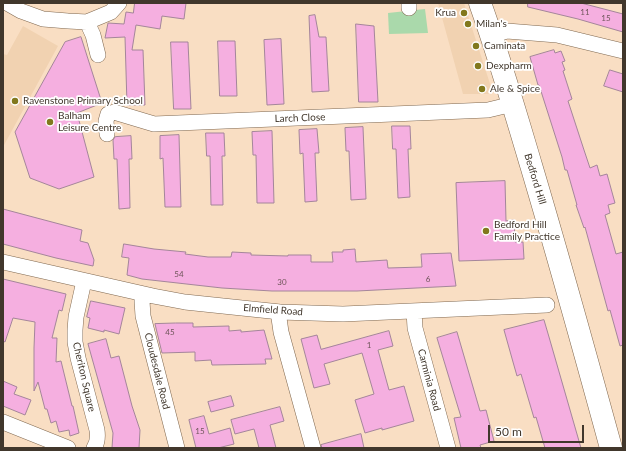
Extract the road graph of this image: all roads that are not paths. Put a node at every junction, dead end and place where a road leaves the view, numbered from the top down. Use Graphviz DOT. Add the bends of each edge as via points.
graph roads {
  1 [pos="8,3"];
  2 [pos="119,3"];
  3 [pos="480,3"];
  4 [pos="87,22"];
  5 [pos="492,36"];
  6 [pos="623,51"];
  7 [pos="98,55"];
  8 [pos="513,104"];
  9 [pos="107,134"];
  10 [pos="3,262"];
  11 [pos="84,281"];
  12 [pos="144,294"];
  13 [pos="547,305"];
  14 [pos="414,311"];
  15 [pos="280,312"];
  16 [pos="3,422"];
  17 [pos="68,448"];
  18 [pos="94,448"];
  19 [pos="177,448"];
  20 [pos="313,448"];
  21 [pos="448,448"];
  22 [pos="611,448"];
  1 -- 4 [label="street" via="43,19"];
  2 -- 4 [label="street" via="111,12"];
  3 -- 5 [label="main road, Bedford Hill"];
  4 -- 7 [label="street"];
  5 -- 6 [label="street" via="508,31 557,35"];
  5 -- 8 [label="main road, Bedford Hill"];
  8 -- 9 [label="street, Larch Close" via="488,110 154,124 114,112 108,114"];
  8 -- 22 [label="main road, Bedford Hill"];
  10 -- 11 [label="street, Elmfield Road"];
  11 -- 12 [label="street, Elmfield Road"];
  11 -- 18 [label="street, Cheriton Square" via="76,317 75,342 97,430 97,444"];
  12 -- 15 [label="street, Elmfield Road" via="186,302"];
  12 -- 19 [label="street, Cloudesdale Road" via="143,316"];
  13 -- 14 [label="street, Elmfield Road"];
  14 -- 15 [label="street, Elmfield Road" via="343,314"];
  14 -- 21 [label="street, Carminia Road" via="415,328"];
  15 -- 20 [label="street" via="281,332"];
  16 -- 17 [label="street"];
}
